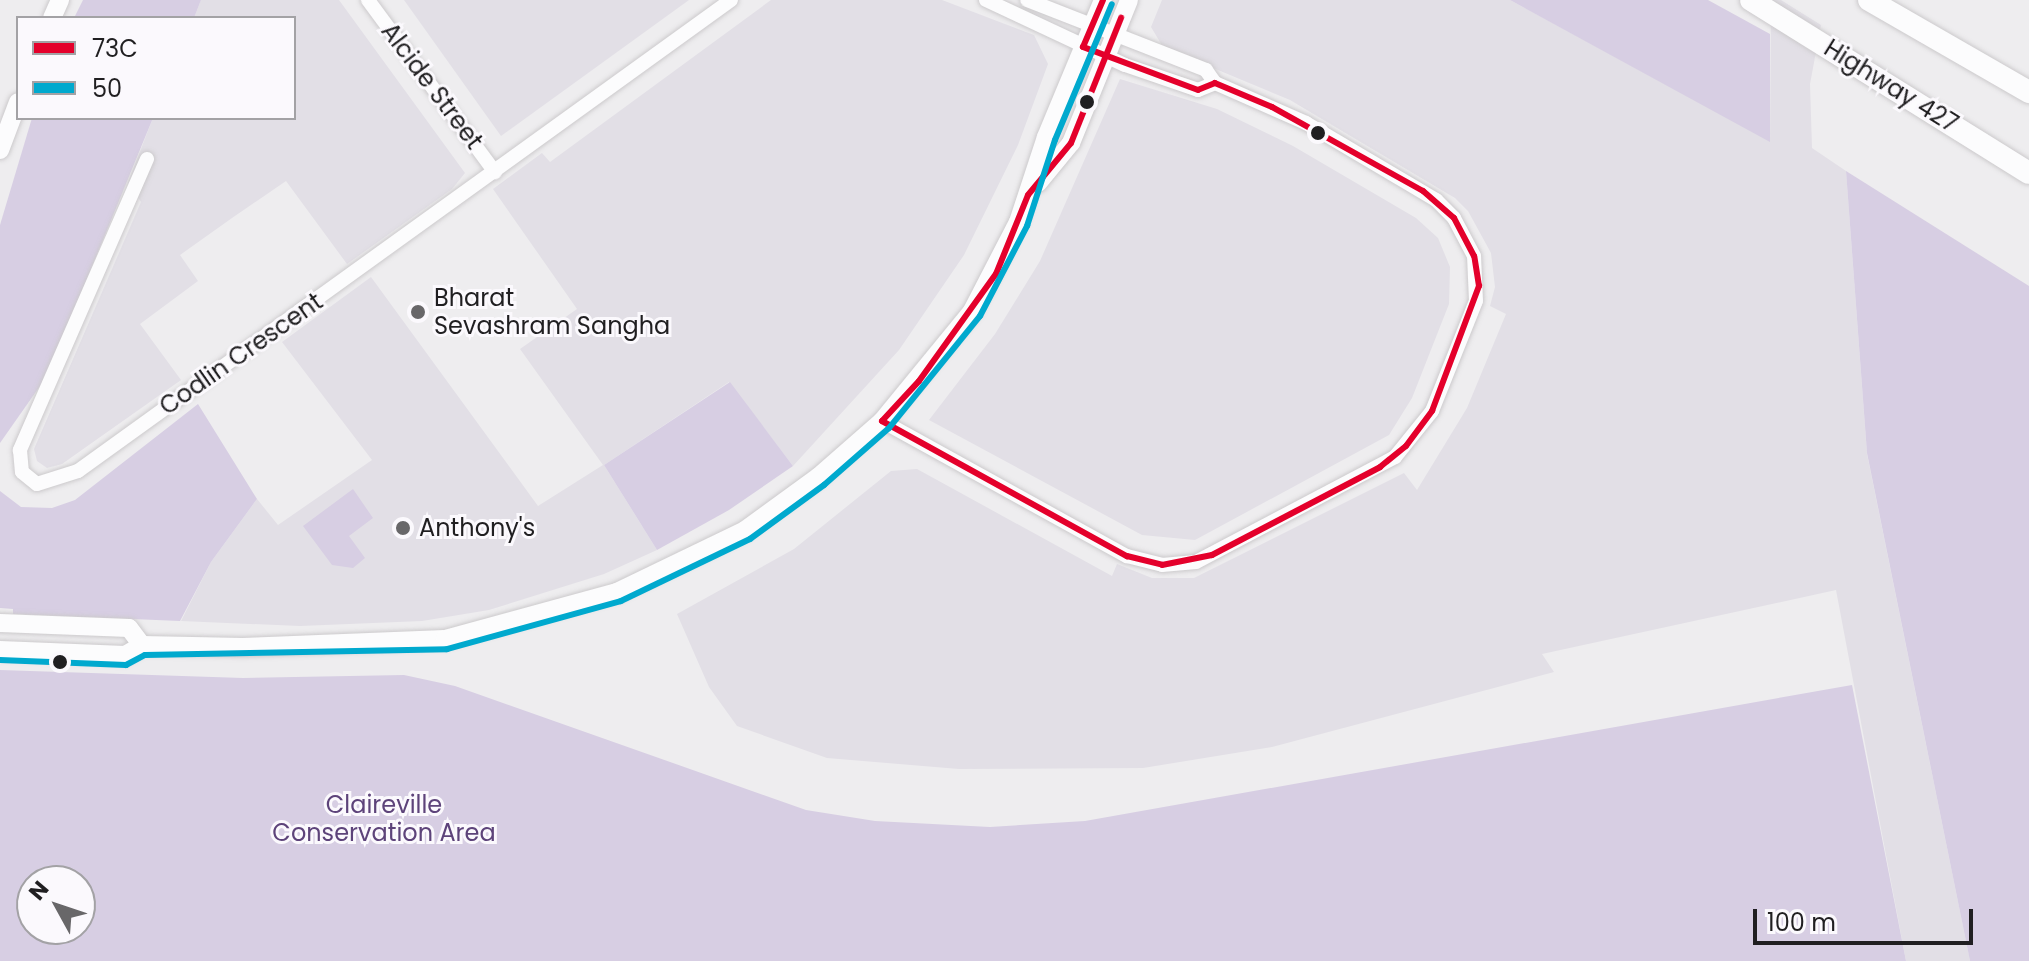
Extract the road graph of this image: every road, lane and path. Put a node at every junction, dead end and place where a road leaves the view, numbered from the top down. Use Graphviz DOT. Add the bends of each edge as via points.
graph roads {
  1 [pos="368,0"];
  2 [pos="731,0"];
  3 [pos="986,0"];
  4 [pos="1027,0"];
  5 [pos="1103,0"];
  6 [pos="1129,0"];
  7 [pos="1751,0"];
  8 [pos="1869,0"];
  9 [pos="1894,0"];
  10 [pos="1091,26"];
  11 [pos="1919,27"];
  12 [pos="1114,36"];
  13 [pos="1083,47"];
  14 [pos="1106,57"];
  15 [pos="1215,83"];
  16 [pos="2029,92"];
  17 [pos="16,107"];
  18 [pos="0,150"];
  19 [pos="147,159"];
  20 [pos="495,172"];
  21 [pos="2029,173"];
  22 [pos="1028,195"];
  23 [pos="882,421"];
  24 [pos="0,623"];
  25 [pos="142,645"];
  26 [pos="0,650"];
  1 -- 20 [label="street, Alcide Street"];
  2 -- 20 [label="street, Codlin Crescent"];
  3 -- 13 [label="street"];
  4 -- 10 [label="street"];
  5 -- 10 [label="main road"];
  6 -- 12 [label="main road"];
  7 -- 21 [label="highway, Highway 427"];
  8 -- 11 [label="highway"];
  9 -- 11 [label="highway"];
  10 -- 12 [label="street"];
  10 -- 13 [label="main road"];
  11 -- 16 [label="highway"];
  12 -- 14 [label="main road"];
  12 -- 15 [label="street" via="1206,70"];
  13 -- 14 [label="street"];
  13 -- 22 [label="main road"];
  14 -- 15 [label="street" via="1198,90"];
  14 -- 22 [label="main road" via="1071,143"];
  15 -- 23 [label="street" via="1306,123 1423,191 1447,209 1469,243 1478,271 1476,301 1432,411 1395,457 1212,555 1162,565 1127,556"];
  17 -- 18 [label="main road"];
  19 -- 20 [label="street, Codlin Crescent" via="20,450 22,472 37,484 78,471"];
  22 -- 23 [label="main road" via="996,274"];
  23 -- 25 [label="main road" via="745,530 635,585 540,618 396,644"];
  24 -- 25 [label="main road" via="129,628"];
  25 -- 26 [label="main road" via="125,655"];
}
